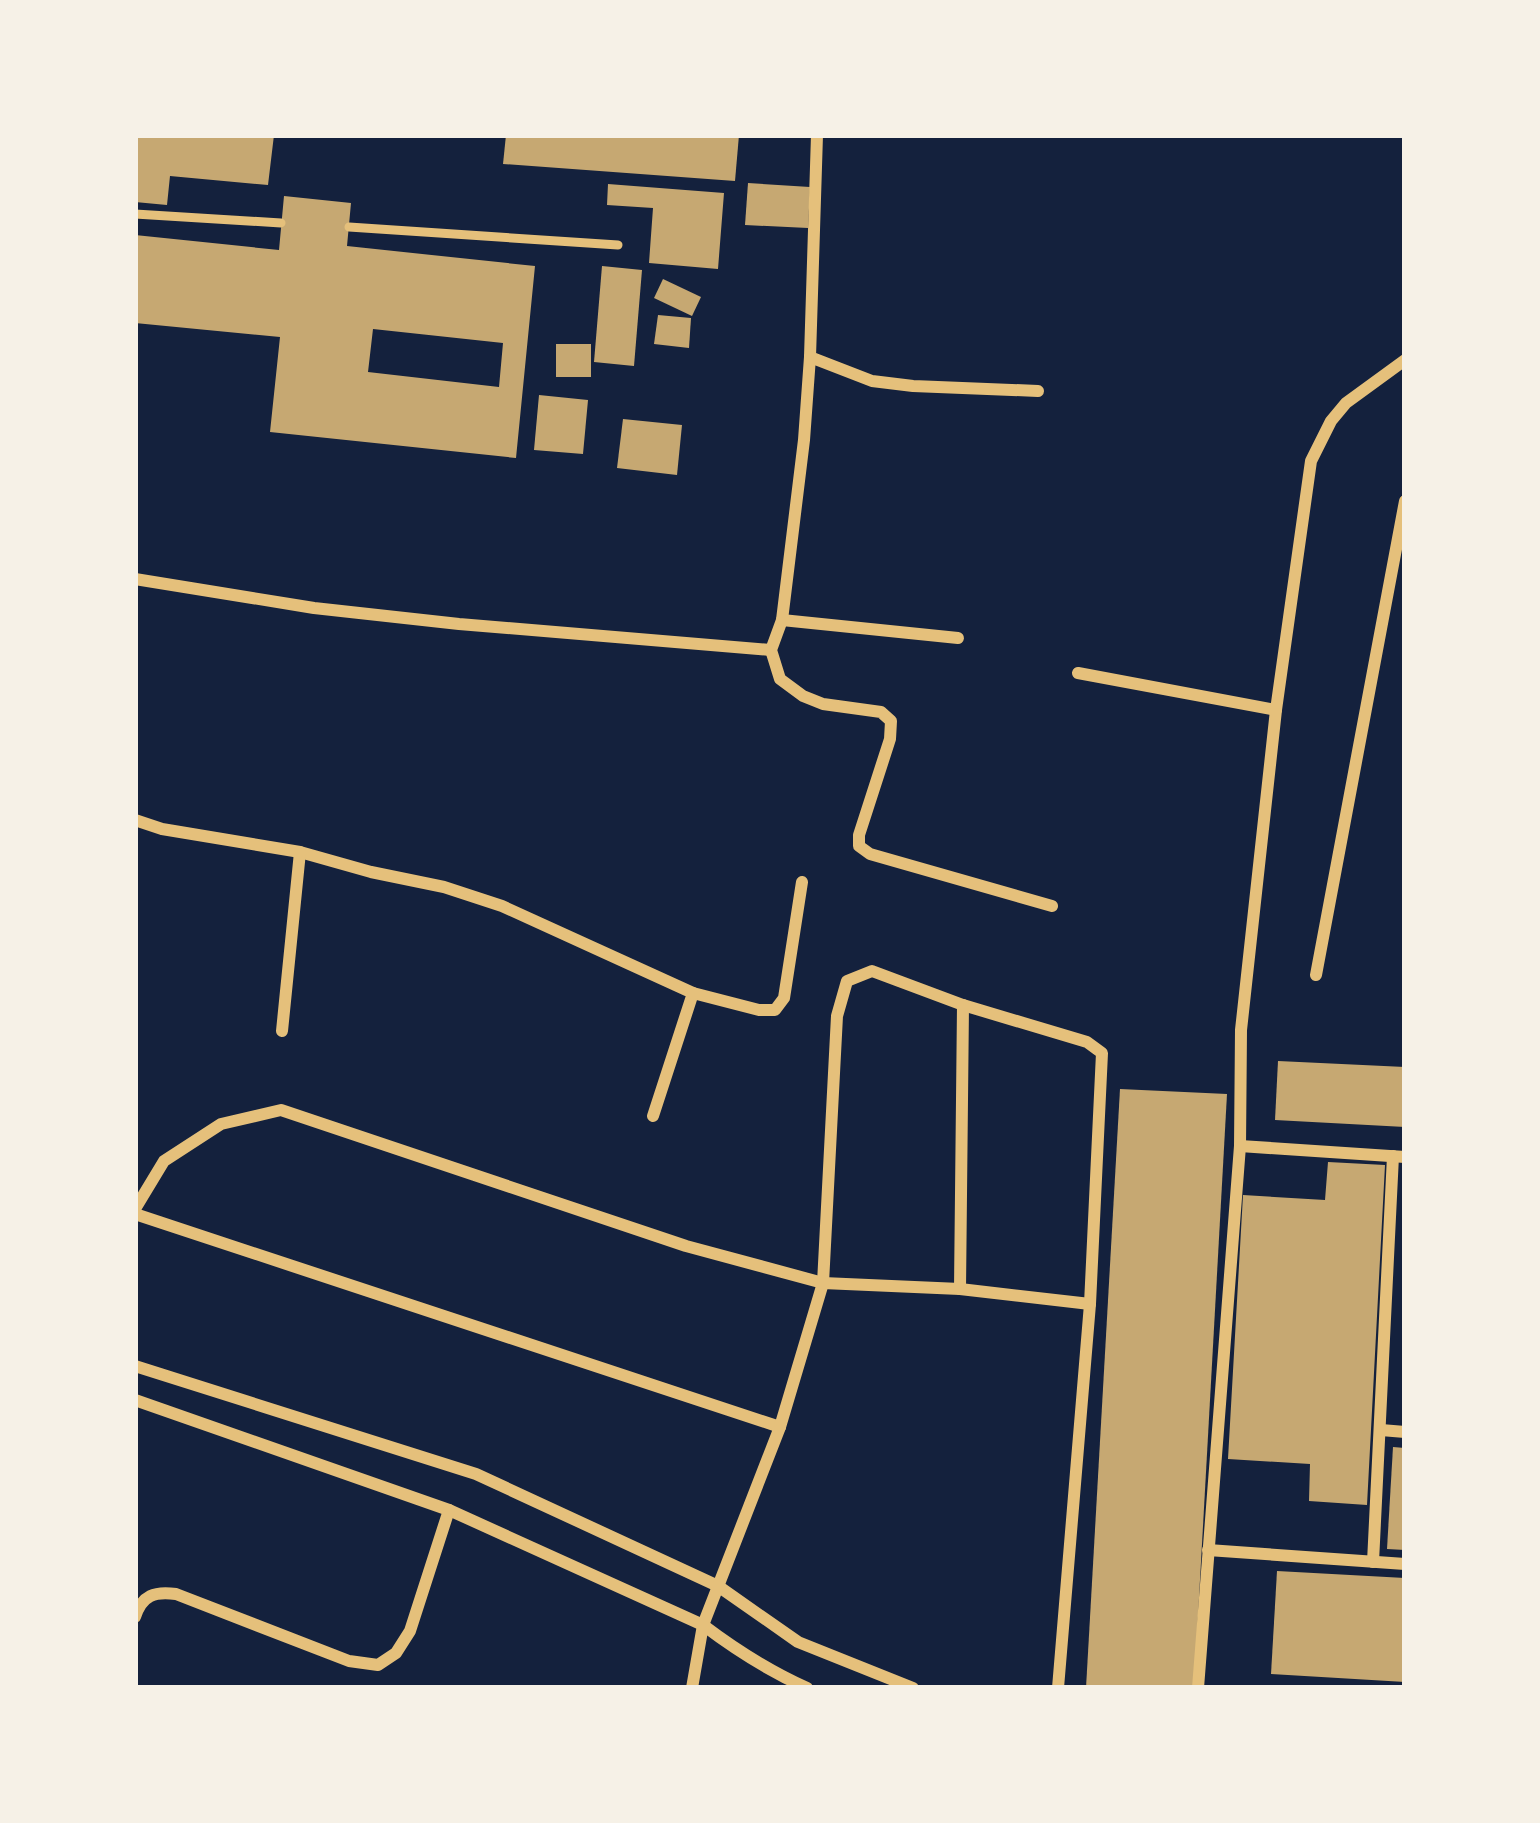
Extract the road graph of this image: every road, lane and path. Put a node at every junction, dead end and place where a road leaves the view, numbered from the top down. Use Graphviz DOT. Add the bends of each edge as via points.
graph roads {
  1 [pos="818,135"];
  2 [pos="135,214"];
  3 [pos="281,223"];
  4 [pos="349,227"];
  5 [pos="618,245"];
  6 [pos="810,357"];
  7 [pos="1405,360"];
  8 [pos="1039,391"];
  9 [pos="1405,501"];
  10 [pos="135,578"];
  11 [pos="782,620"];
  12 [pos="958,638"];
  13 [pos="771,650"];
  14 [pos="1078,673"];
  15 [pos="1276,710"];
  16 [pos="135,820"];
  17 [pos="300,852"];
  18 [pos="802,882"];
  19 [pos="1052,906"];
  20 [pos="1316,975"];
  21 [pos="693,993"];
  22 [pos="963,1005"];
  23 [pos="282,1031"];
  24 [pos="653,1116"];
  25 [pos="1240,1146"];
  26 [pos="1399,1156"];
  27 [pos="135,1211"];
  28 [pos="824,1283"];
  29 [pos="1387,1286"];
  30 [pos="1405,1288"];
  31 [pos="961,1289"];
  32 [pos="1090,1304"];
  33 [pos="135,1366"];
  34 [pos="135,1400"];
  35 [pos="780,1427"];
  36 [pos="1381,1430"];
  37 [pos="1405,1432"];
  38 [pos="449,1510"];
  39 [pos="1208,1550"];
  40 [pos="1373,1562"];
  41 [pos="1405,1564"];
  42 [pos="718,1586"];
  43 [pos="135,1617"];
  44 [pos="703,1624"];
  45 [pos="692,1688"];
  46 [pos="807,1688"];
  47 [pos="913,1688"];
  48 [pos="1058,1688"];
  49 [pos="1198,1688"];
  50 [pos="1211,1688"];
  1 -- 6 [label="street"];
  2 -- 3 [label="lane"];
  4 -- 5 [label="lane"];
  6 -- 8 [label="street" via="872,381"];
  6 -- 11 [label="street"];
  7 -- 15 [label="street" via="1346,403 1312,461"];
  9 -- 20 [label="street"];
  10 -- 13 [label="street" via="418,620"];
  11 -- 12 [label="street"];
  11 -- 13 [label="street"];
  13 -- 19 [label="street" via="780,679 803,696 891,721 859,846"];
  14 -- 15 [label="street"];
  15 -- 25 [label="street" via="1241,1030"];
  16 -- 17 [label="street"];
  17 -- 21 [label="street" via="502,906"];
  17 -- 23 [label="street"];
  18 -- 21 [label="street" via="784,998 775,1010"];
  21 -- 24 [label="street"];
  22 -- 28 [label="street" via="872,970 848,982 837,1016"];
  22 -- 31 [label="street"];
  22 -- 32 [label="street" via="1102,1053"];
  25 -- 26 [label="street"];
  25 -- 39 [label="street"];
  26 -- 29 [label="street"];
  27 -- 28 [label="street" via="164,1161 220,1124 281,1110 686,1246"];
  27 -- 35 [label="street"];
  28 -- 31 [label="street"];
  28 -- 35 [label="street"];
  29 -- 30 [label="street"];
  29 -- 36 [label="street"];
  31 -- 32 [label="street"];
  32 -- 48 [label="street"];
  33 -- 42 [label="street" via="476,1474"];
  34 -- 38 [label="street"];
  35 -- 42 [label="street"];
  36 -- 37 [label="street"];
  36 -- 40 [label="street"];
  38 -- 43 [label="street" via="410,1631 378,1665 176,1594 147,1597"];
  38 -- 44 [label="street"];
  39 -- 40 [label="street"];
  39 -- 49 [label="street"];
  40 -- 41 [label="street"];
  42 -- 44 [label="street"];
  42 -- 47 [label="street" via="798,1642"];
  44 -- 45 [label="street"];
  44 -- 46 [label="street"];
  49 -- 50 [label="street"];
}
